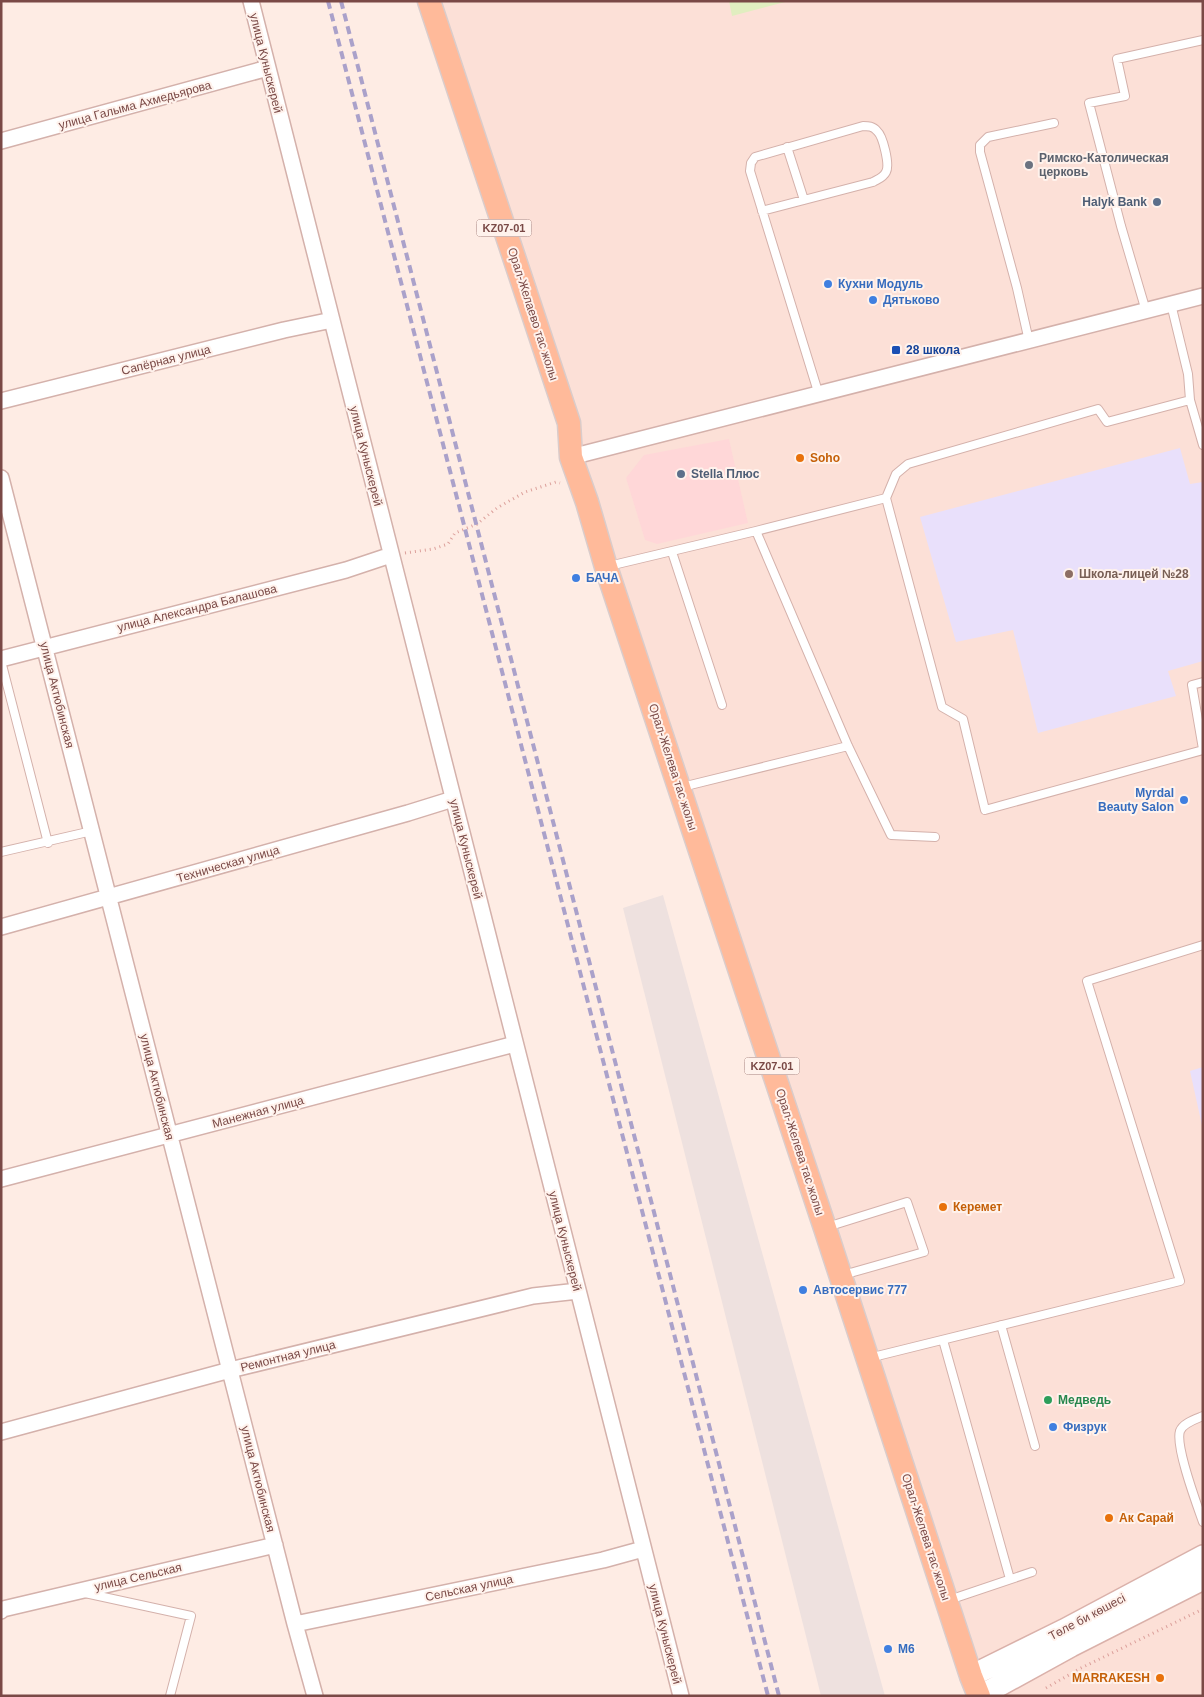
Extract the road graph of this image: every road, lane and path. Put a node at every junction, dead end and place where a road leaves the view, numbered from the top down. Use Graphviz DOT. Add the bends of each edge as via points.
graph roads {
  1 [pos="251,1"];
  2 [pos="429,1"];
  3 [pos="1203,40"];
  4 [pos="268,68"];
  5 [pos="1054,123"];
  6 [pos="1,141"];
  7 [pos="787,146"];
  8 [pos="804,200"];
  9 [pos="762,211"];
  10 [pos="1203,296"];
  11 [pos="1171,304"];
  12 [pos="1146,311"];
  13 [pos="332,320"];
  14 [pos="1029,341"];
  15 [pos="819,394"];
  16 [pos="1190,400"];
  17 [pos="1,401"];
  18 [pos="1203,445"];
  19 [pos="571,457"];
  20 [pos="1,478"];
  21 [pos="562,483"];
  22 [pos="886,498"];
  23 [pos="756,531"];
  24 [pos="672,552"];
  25 [pos="391,555"];
  26 [pos="606,567"];
  27 [pos="45,648"];
  28 [pos="1,660"];
  29 [pos="1203,682"];
  30 [pos="722,705"];
  31 [pos="848,746"];
  32 [pos="1203,750"];
  33 [pos="680,787"];
  34 [pos="453,799"];
  35 [pos="92,831"];
  36 [pos="935,837"];
  37 [pos="48,843"];
  38 [pos="1,852"];
  39 [pos="108,898"];
  40 [pos="1,927"];
  41 [pos="1203,945"];
  42 [pos="515,1044"];
  43 [pos="170,1135"];
  44 [pos="1,1179"];
  45 [pos="825,1228"];
  46 [pos="841,1276"];
  47 [pos="578,1291"];
  48 [pos="1001,1325"];
  49 [pos="943,1340"];
  50 [pos="868,1358"];
  51 [pos="230,1370"];
  52 [pos="1203,1416"];
  53 [pos="1,1432"];
  54 [pos="1035,1446"];
  55 [pos="1203,1522"];
  56 [pos="275,1545"];
  57 [pos="643,1549"];
  58 [pos="1203,1556"];
  59 [pos="1032,1572"];
  60 [pos="1010,1579"];
  61 [pos="1203,1579"];
  62 [pos="77,1592"];
  63 [pos="947,1601"];
  64 [pos="1203,1609"];
  65 [pos="1,1611"];
  66 [pos="295,1624"];
  67 [pos="1046,1688"];
  68 [pos="977,1689"];
  69 [pos="170,1696"];
  70 [pos="315,1696"];
  71 [pos="681,1696"];
  1 -- 4 [label="street, улица Куныскерей"];
  2 -- 19 [label="main road, Орал-Желаево тас жолы / KZ07-01" via="569,423"];
  3 -- 12 [label="lane" via="1117,59 1125,96 1089,103"];
  4 -- 6 [label="street, улица Галыма Ахмедьярова"];
  4 -- 13 [label="street, улица Куныскерей"];
  5 -- 14 [label="lane" via="988,137 980,145"];
  7 -- 8 [label="lane"];
  7 -- 8 [label="lane" via="862,126 872,126 879,132 888,161 882,178"];
  7 -- 9 [label="lane" via="754,157 751,163 750,171"];
  8 -- 9 [label="lane"];
  9 -- 15 [label="lane"];
  10 -- 11 [label="street"];
  11 -- 12 [label="street"];
  11 -- 16 [label="lane" via="1188,374"];
  12 -- 14 [label="street"];
  13 -- 17 [label="street, Сапёрная улица"];
  13 -- 25 [label="street, улица Куныскерей"];
  14 -- 15 [label="street"];
  15 -- 19 [label="street"];
  16 -- 18 [label="lane"];
  16 -- 22 [label="lane" via="1107,422 1098,409 908,464 896,474"];
  19 -- 26 [label="main road, Орал-Желева тас жолы / KZ07-01"];
  20 -- 27 [label="street, улица Актюбинская"];
  21 -- 25 [label="path" via="526,492 477,524 455,533 448,544"];
  22 -- 23 [label="lane"];
  22 -- 32 [label="lane" via="942,707 963,719 985,810"];
  23 -- 24 [label="lane"];
  23 -- 31 [label="lane"];
  24 -- 26 [label="lane"];
  24 -- 30 [label="lane"];
  25 -- 27 [label="street, улица Александра Балашова" via="346,570"];
  25 -- 34 [label="street, улица Куныскерей"];
  26 -- 33 [label="main road, Орал-Желева тас жолы / KZ07-01"];
  27 -- 28 [label="street, улица Александра Балашова"];
  27 -- 35 [label="street, улица Актюбинская"];
  28 -- 37 [label="lane"];
  29 -- 32 [label="lane" via="1192,685"];
  31 -- 33 [label="lane"];
  31 -- 36 [label="lane" via="891,835"];
  33 -- 45 [label="main road, Орал-Желева тас жолы / KZ07-01"];
  34 -- 39 [label="street, Техническая улица"];
  34 -- 42 [label="street, улица Куныскерей"];
  35 -- 37 [label="lane"];
  35 -- 39 [label="street, улица Актюбинская"];
  37 -- 38 [label="lane"];
  39 -- 40 [label="street, Техническая улица"];
  39 -- 43 [label="street, улица Актюбинская"];
  41 -- 48 [label="lane" via="1087,981 1180,1281"];
  42 -- 43 [label="street, Манежная улица"];
  42 -- 47 [label="street, улица Куныскерей"];
  43 -- 44 [label="street, Манежная улица"];
  43 -- 51 [label="street, улица Актюбинская"];
  45 -- 46 [label="main road, Орал-Желева тас жолы / KZ07-01"];
  45 -- 46 [label="lane" via="907,1202 924,1252"];
  46 -- 50 [label="main road, Орал-Желева тас жолы / KZ07-01"];
  47 -- 51 [label="street, Ремонтная улица" via="532,1296"];
  47 -- 57 [label="street, улица Куныскерей"];
  48 -- 49 [label="lane"];
  48 -- 54 [label="lane"];
  49 -- 50 [label="lane"];
  49 -- 60 [label="lane"];
  50 -- 63 [label="main road, Орал-Желева тас жолы / KZ07-01"];
  51 -- 53 [label="street, Ремонтная улица"];
  51 -- 56 [label="street, улица Актюбинская"];
  52 -- 55 [label="lane" via="1184,1426 1179,1446"];
  56 -- 62 [label="street, улица Сельская"];
  56 -- 66 [label="street, улица Актюбинская"];
  57 -- 66 [label="street, Сельская улица"];
  57 -- 71 [label="street, улица Куныскерей"];
  58 -- 68 [label="main road, Төле би көшесі" via="1064,1630"];
  59 -- 60 [label="lane"];
  60 -- 63 [label="lane"];
  61 -- 68 [label="main road, Төле би көшесі"];
  62 -- 65 [label="street, улица Сельская"];
  62 -- 69 [label="lane" via="191,1616"];
  63 -- 68 [label="main road, Орал-Желева тас жолы / KZ07-01"];
  64 -- 67 [label="path"];
  66 -- 70 [label="street, улица Актюбинская"];
}
